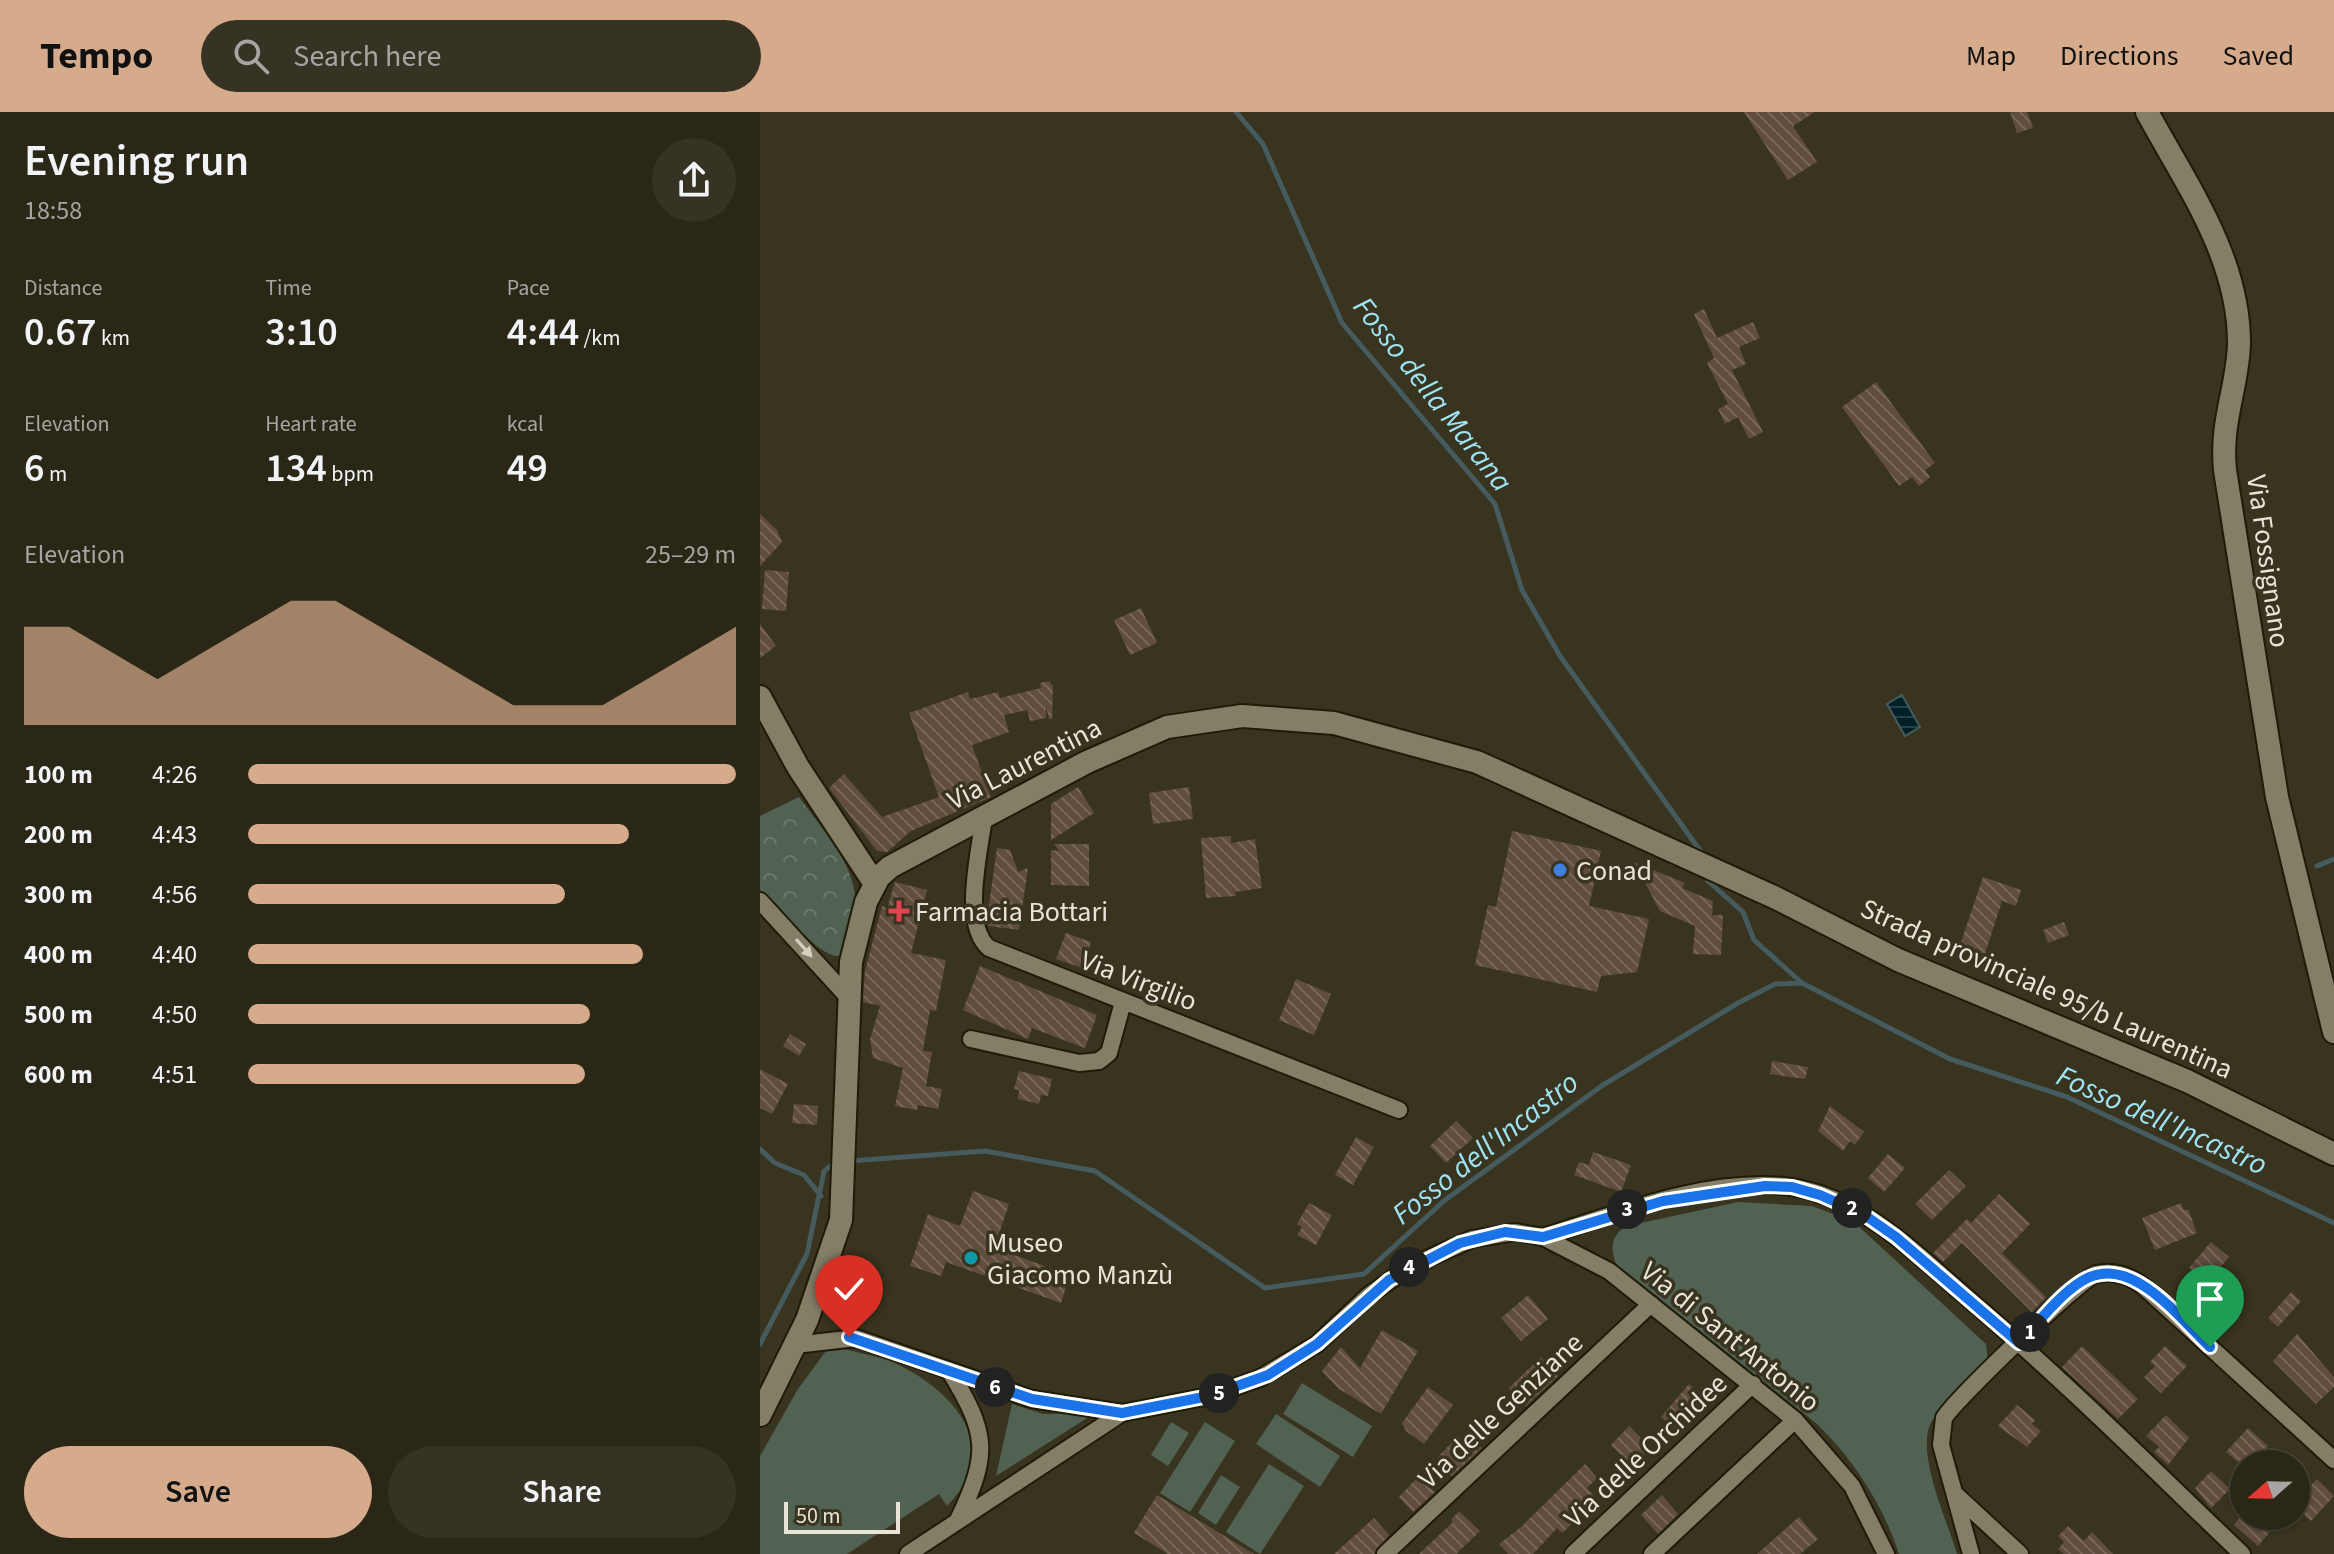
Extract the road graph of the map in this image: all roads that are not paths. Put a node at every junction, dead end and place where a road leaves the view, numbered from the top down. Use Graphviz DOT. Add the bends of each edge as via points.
graph roads {
  1 [pos="2147,112"];
  2 [pos="760,697"];
  3 [pos="984,817"];
  4 [pos="1734,880"];
  5 [pos="875,884"];
  6 [pos="760,901"];
  7 [pos="847,996"];
  8 [pos="1123,1002"];
  9 [pos="2334,1032"];
  10 [pos="971,1039"];
  11 [pos="1399,1110"];
  12 [pos="2333,1152"];
  13 [pos="1543,1237"];
  14 [pos="1651,1304"];
  15 [pos="2019,1343"];
  16 [pos="795,1345"];
  17 [pos="949,1370"];
  18 [pos="1753,1384"];
  19 [pos="1122,1413"];
  20 [pos="760,1415"];
  21 [pos="1795,1420"];
  22 [pos="2334,1460"];
  23 [pos="1954,1494"];
  24 [pos="958,1521"];
  25 [pos="908,1554"];
  26 [pos="1385,1554"];
  27 [pos="1573,1554"];
  28 [pos="1652,1554"];
  29 [pos="1886,1554"];
  30 [pos="1971,1554"];
  31 [pos="2020,1554"];
  32 [pos="2242,1554"];
  1 -- 9 [label="main road, Via Fossignano" via="2212,231 2232,290 2238,349 2225,420 2225,470 2277,797"];
  2 -- 5 [label="main road"];
  3 -- 4 [label="main road, Via Laurentina" via="1106,752 1167,727 1228,717 1285,717 1334,723 1477,762"];
  3 -- 5 [label="main road, Via Laurentina" via="890,867"];
  3 -- 8 [label="street, Via Virgilio" via="974,915 979,938 996,952"];
  4 -- 12 [label="main road, Strada provinciale 95/b Laurentina" via="1898,960 2187,1081"];
  5 -- 7 [label="main road, Via Laurentina" via="856,934"];
  6 -- 7 [label="street, one-way"];
  7 -- 16 [label="main road, Via Laurentina" via="844,1189 834,1247"];
  8 -- 10 [label="street" via="1111,1048 1099,1061 1079,1063"];
  8 -- 11 [label="street, Via Virgilio"];
  13 -- 14 [label="street, Via di Sant'Antonio" via="1599,1264"];
  13 -- 15 [label="street" via="1677,1198 1741,1187 1792,1187 1838,1202 1880,1225"];
  13 -- 19 [label="street, Via di Sant'Antonio" via="1505,1232 1460,1243 1389,1280 1317,1344 1268,1375 1209,1396"];
  14 -- 18 [label="street, Via di Sant'Antonio"];
  14 -- 26 [label="street, Via delle Genziane"];
  15 -- 22 [label="street" via="2082,1280 2103,1273 2123,1275 2149,1291"];
  15 -- 23 [label="street" via="1944,1418 1941,1445"];
  15 -- 32 [label="street"];
  16 -- 17 [label="street" via="856,1338"];
  16 -- 20 [label="main road, Via Laurentina"];
  17 -- 19 [label="street" via="1032,1399"];
  17 -- 24 [label="street" via="975,1419 982,1455 978,1478"];
  18 -- 21 [label="street, Via di Sant'Antonio"];
  18 -- 27 [label="street, Via delle Orchidee"];
  19 -- 24 [label="street, Via di Sant'Antonio"];
  21 -- 28 [label="street"];
  21 -- 29 [label="street, Via di Sant'Antonio" via="1852,1486"];
  23 -- 30 [label="street"];
  23 -- 31 [label="street"];
  24 -- 25 [label="street, Via di Sant'Antonio"];
}
